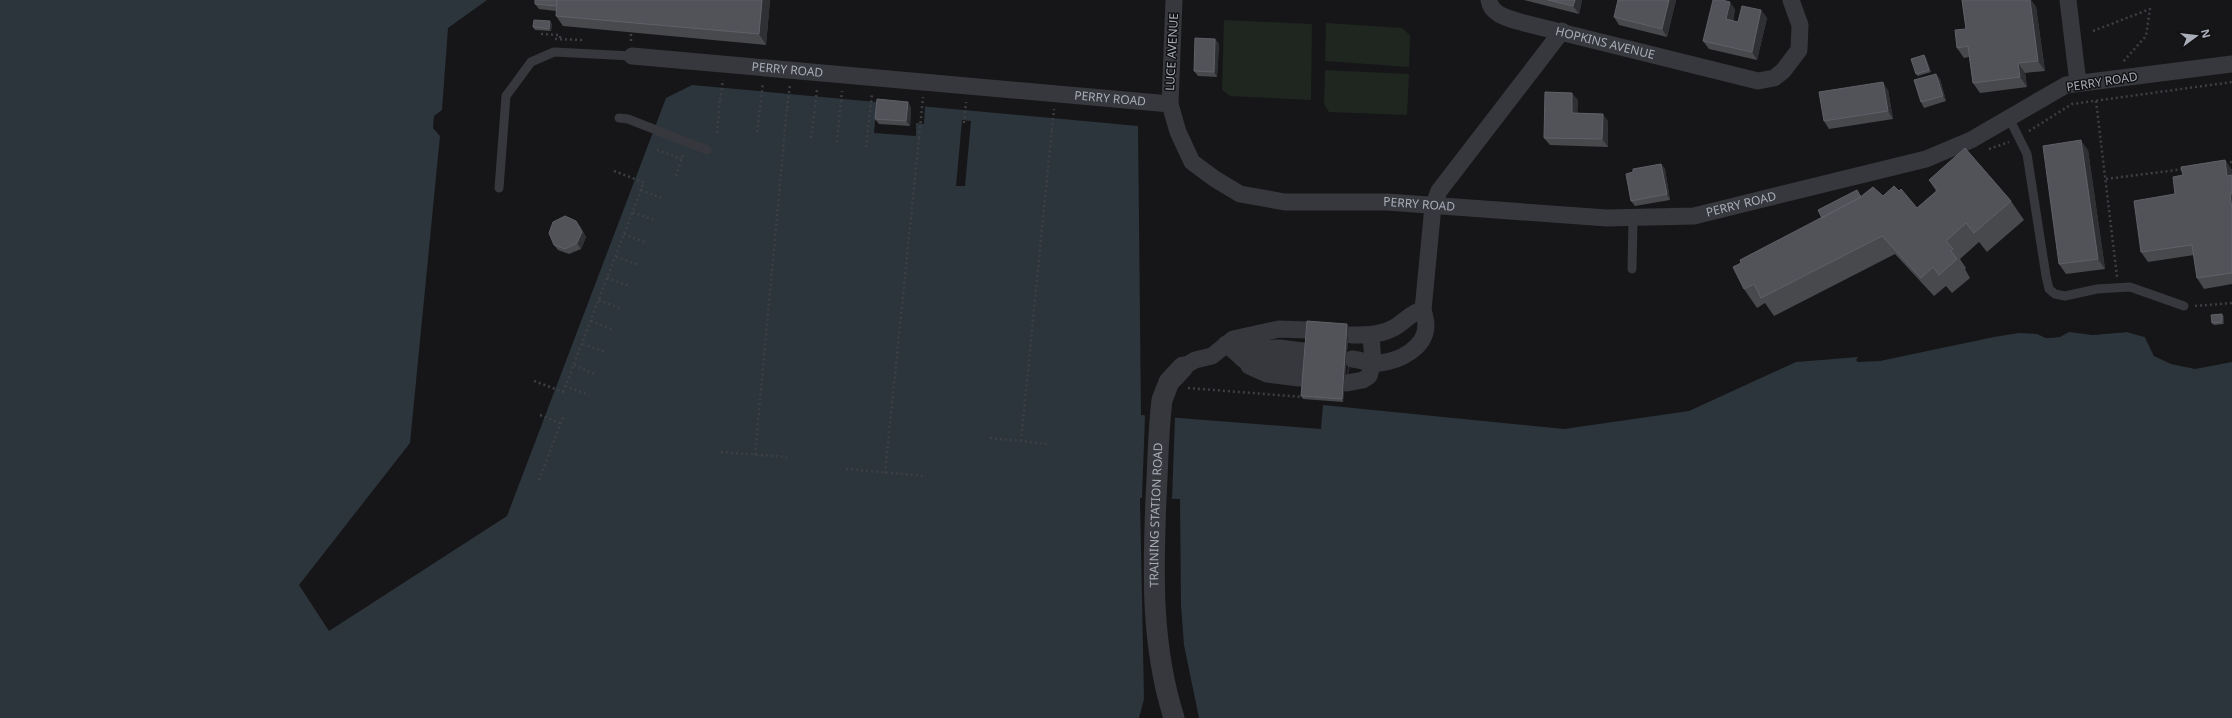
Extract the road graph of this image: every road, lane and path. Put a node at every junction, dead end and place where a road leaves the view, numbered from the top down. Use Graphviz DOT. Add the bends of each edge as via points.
graph roads {
  1 [pos="1174,0"];
  2 [pos="1489,0"];
  3 [pos="1791,0"];
  4 [pos="2068,0"];
  5 [pos="1562,31"];
  6 [pos="2093,31"];
  7 [pos="631,32"];
  8 [pos="541,34"];
  9 [pos="560,38"];
  10 [pos="631,50"];
  11 [pos="2122,62"];
  12 [pos="2232,64"];
  13 [pos="2232,82"];
  14 [pos="2078,83"];
  15 [pos="722,88"];
  16 [pos="762,91"];
  17 [pos="789,94"];
  18 [pos="816,96"];
  19 [pos="841,98"];
  20 [pos="720,99"];
  21 [pos="2096,101"];
  22 [pos="872,102"];
  23 [pos="922,104"];
  24 [pos="1170,104"];
  25 [pos="720,105"];
  26 [pos="787,108"];
  27 [pos="815,108"];
  28 [pos="965,110"];
  29 [pos="814,112"];
  30 [pos="786,114"];
  31 [pos="619,118"];
  32 [pos="1053,118"];
  33 [pos="2009,118"];
  34 [pos="964,123"];
  35 [pos="1052,128"];
  36 [pos="757,132"];
  37 [pos="717,133"];
  38 [pos="2019,137"];
  39 [pos="811,138"];
  40 [pos="919,138"];
  41 [pos="1051,139"];
  42 [pos="837,142"];
  43 [pos="918,144"];
  44 [pos="866,147"];
  45 [pos="657,150"];
  46 [pos="679,150"];
  47 [pos="706,150"];
  48 [pos="1982,152"];
  49 [pos="682,159"];
  50 [pos="2232,162"];
  51 [pos="2224,163"];
  52 [pos="2185,169"];
  53 [pos="614,171"];
  54 [pos="676,176"];
  55 [pos="2106,179"];
  56 [pos="644,182"];
  57 [pos="499,188"];
  58 [pos="640,190"];
  59 [pos="664,199"];
  60 [pos="636,203"];
  61 [pos="1433,206"];
  62 [pos="633,212"];
  63 [pos="1633,219"];
  64 [pos="656,221"];
  65 [pos="624,234"];
  66 [pos="647,243"];
  67 [pos="616,256"];
  68 [pos="639,265"];
  69 [pos="1632,268"];
  70 [pos="608,278"];
  71 [pos="630,286"];
  72 [pos="2118,287"];
  73 [pos="600,300"];
  74 [pos="2232,304"];
  75 [pos="2184,306"];
  76 [pos="622,308"];
  77 [pos="1423,310"];
  78 [pos="591,321"];
  79 [pos="614,330"];
  80 [pos="1351,335"];
  81 [pos="1371,335"];
  82 [pos="583,344"];
  83 [pos="1234,351"];
  84 [pos="606,352"];
  85 [pos="1299,361"];
  86 [pos="1373,363"];
  87 [pos="574,364"];
  88 [pos="1183,367"];
  89 [pos="597,375"];
  90 [pos="534,381"];
  91 [pos="565,386"];
  92 [pos="1195,388"];
  93 [pos="589,395"];
  94 [pos="1303,397"];
  95 [pos="540,414"];
  96 [pos="564,415"];
  97 [pos="561,422"];
  98 [pos="990,438"];
  99 [pos="1021,441"];
  100 [pos="1049,444"];
  101 [pos="721,452"];
  102 [pos="755,455"];
  103 [pos="787,457"];
  104 [pos="846,469"];
  105 [pos="885,473"];
  106 [pos="926,476"];
  107 [pos="539,480"];
  108 [pos="1174,718"];
  1 -- 24 [label="street, LUCE AVENUE"];
  2 -- 5 [label="street" via="1500,15"];
  3 -- 5 [label="street, HOPKINS AVENUE" via="1800,25 1799,50 1783,71 1774,78 1758,81"];
  4 -- 14 [label="street"];
  5 -- 61 [label="street, HOPKINS AVENUE" via="1439,190"];
  6 -- 11 [label="path" via="2150,9 2146,36"];
  7 -- 10 [label="path"];
  8 -- 9 [label="path" via="560,35"];
  10 -- 24 [label="street, PERRY ROAD"];
  10 -- 57 [label="lane" via="554,52 531,62 506,96"];
  12 -- 14 [label="street, PERRY ROAD"];
  13 -- 21 [label="path"];
  14 -- 33 [label="street, PERRY ROAD" via="2066,85"];
  15 -- 25 [label="path"];
  16 -- 36 [label="path"];
  17 -- 30 [label="path"];
  18 -- 29 [label="path"];
  19 -- 42 [label="path"];
  20 -- 25 [label="path"];
  21 -- 38 [label="path" via="2072,104"];
  21 -- 55 [label="path"];
  22 -- 44 [label="path"];
  23 -- 43 [label="path"];
  24 -- 61 [label="street, PERRY ROAD" via="1178,132 1192,162 1240,194 1285,202 1362,201"];
  25 -- 37 [label="path"];
  26 -- 30 [label="path"];
  27 -- 29 [label="path"];
  28 -- 34 [label="path"];
  29 -- 39 [label="path"];
  30 -- 102 [label="path"];
  31 -- 47 [label="lane" via="628,119"];
  32 -- 41 [label="path"];
  33 -- 38 [label="lane"];
  33 -- 63 [label="street, PERRY ROAD" via="1971,140 1926,159 1694,216"];
  35 -- 41 [label="path"];
  38 -- 48 [label="path"];
  38 -- 72 [label="lane" via="2029,161 2049,289 2055,294 2065,296"];
  40 -- 43 [label="path"];
  41 -- 99 [label="path"];
  43 -- 105 [label="path"];
  45 -- 49 [label="path"];
  46 -- 49 [label="path" via="684,152"];
  49 -- 54 [label="path"];
  50 -- 51 [label="path"];
  52 -- 55 [label="path"];
  53 -- 60 [label="path" via="643,182"];
  55 -- 72 [label="path"];
  56 -- 58 [label="path"];
  58 -- 59 [label="path"];
  58 -- 60 [label="path"];
  60 -- 62 [label="path"];
  61 -- 63 [label="street, PERRY ROAD"];
  61 -- 77 [label="street"];
  62 -- 64 [label="path"];
  62 -- 65 [label="path"];
  63 -- 69 [label="lane"];
  65 -- 66 [label="path"];
  65 -- 67 [label="path"];
  67 -- 68 [label="path"];
  67 -- 70 [label="path"];
  70 -- 71 [label="path"];
  70 -- 73 [label="path"];
  72 -- 75 [label="lane" via="2136,288 2164,301"];
  73 -- 76 [label="path"];
  73 -- 78 [label="path"];
  74 -- 75 [label="path"];
  77 -- 81 [label="street" via="1415,311 1389,330"];
  77 -- 86 [label="street" via="1426,325 1424,336 1416,346 1408,354 1394,361"];
  78 -- 79 [label="path"];
  78 -- 82 [label="path"];
  80 -- 81 [label="street"];
  81 -- 86 [label="street"];
  82 -- 84 [label="path"];
  82 -- 87 [label="path"];
  83 -- 85 [label="street"];
  83 -- 85 [label="street" via="1248,366 1267,374"];
  83 -- 85 [label="street, TRAINING STATION ROAD" via="1233,338 1279,329 1300,330"];
  83 -- 88 [label="street, TRAINING STATION ROAD" via="1195,360"];
  86 -- 86 [label="street" via="1349,370 1363,380 1369,376"];
  87 -- 89 [label="path"];
  87 -- 91 [label="path"];
  88 -- 108 [label="street, TRAINING STATION ROAD" via="1168,382 1162,400 1153,551 1153,602 1160,662 1165,691"];
  90 -- 91 [label="path" via="564,392"];
  91 -- 93 [label="path"];
  92 -- 94 [label="path"];
  95 -- 97 [label="path"];
  96 -- 97 [label="path"];
  97 -- 107 [label="path"];
  98 -- 99 [label="path"];
  99 -- 100 [label="path"];
  101 -- 102 [label="path"];
  102 -- 103 [label="path"];
  104 -- 105 [label="path"];
  105 -- 106 [label="path"];
}
